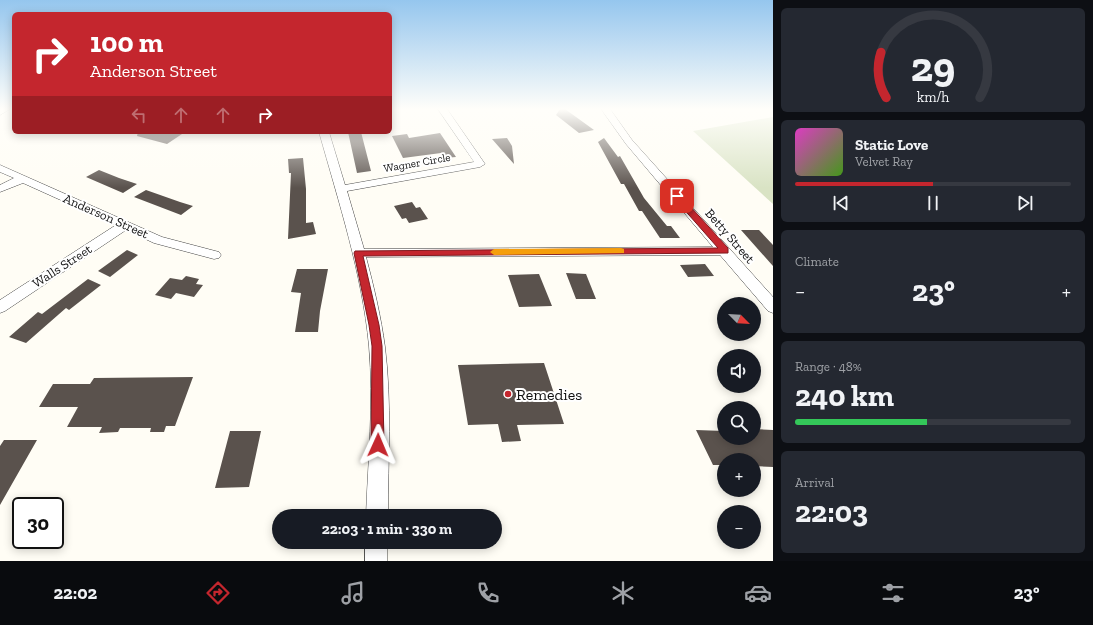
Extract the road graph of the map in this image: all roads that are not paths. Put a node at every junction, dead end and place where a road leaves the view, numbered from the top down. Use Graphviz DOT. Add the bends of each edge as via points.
graph roads {
  1 [pos="325,135"];
  2 [pos="460,135"];
  3 [pos="624,135"];
  4 [pos="0,168"];
  5 [pos="22,179"];
  6 [pos="0,189"];
  7 [pos="340,189"];
  8 [pos="125,225"];
  9 [pos="725,250"];
  10 [pos="358,253"];
  11 [pos="214,256"];
  12 [pos="0,307"];
  13 [pos="773,307"];
  14 [pos="377,509"];
  15 [pos="376,549"];
  16 [pos="376,561"];
  1 -- 7 [label="street"];
  2 -- 7 [label="street, Wagner Circle" via="480,164"];
  3 -- 9 [label="street, Betty Street"];
  4 -- 5 [label="street, Anderson Street"];
  5 -- 6 [label="street"];
  5 -- 8 [label="street, Anderson Street"];
  7 -- 10 [label="street"];
  8 -- 11 [label="street, Anderson Street" via="179,247"];
  8 -- 12 [label="street, Walls Street"];
  9 -- 10 [label="street"];
  9 -- 13 [label="street, Betty Street"];
  10 -- 14 [label="street" via="377,346"];
  15 -- 16 [label="street"];
}
